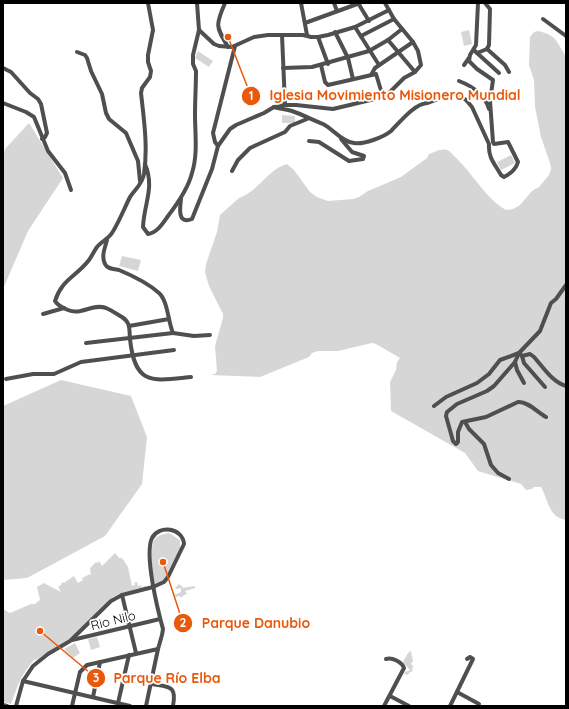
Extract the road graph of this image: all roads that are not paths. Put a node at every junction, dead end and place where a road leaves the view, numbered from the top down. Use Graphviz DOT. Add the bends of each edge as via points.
graph roads {
  1 [pos="148,3"];
  2 [pos="196,3"];
  3 [pos="225,3"];
  4 [pos="301,3"];
  5 [pos="334,3"];
  6 [pos="359,3"];
  7 [pos="385,3"];
  8 [pos="478,3"];
  9 [pos="485,3"];
  10 [pos="388,10"];
  11 [pos="337,12"];
  12 [pos="394,19"];
  13 [pos="543,19"];
  14 [pos="369,20"];
  15 [pos="305,23"];
  16 [pos="355,26"];
  17 [pos="402,29"];
  18 [pos="198,30"];
  19 [pos="335,32"];
  20 [pos="282,35"];
  21 [pos="307,35"];
  22 [pos="361,36"];
  23 [pos="566,36"];
  24 [pos="318,37"];
  25 [pos="388,40"];
  26 [pos="413,42"];
  27 [pos="235,46"];
  28 [pos="228,47"];
  29 [pos="487,50"];
  30 [pos="369,51"];
  31 [pos="77,52"];
  32 [pos="398,52"];
  33 [pos="475,52"];
  34 [pos="348,58"];
  35 [pos="469,58"];
  36 [pos="328,64"];
  37 [pos="321,65"];
  38 [pos="379,65"];
  39 [pos="464,65"];
  40 [pos="3,68"];
  41 [pos="283,68"];
  42 [pos="415,72"];
  43 [pos="509,72"];
  44 [pos="500,73"];
  45 [pos="371,75"];
  46 [pos="353,79"];
  47 [pos="459,81"];
  48 [pos="383,97"];
  49 [pos="3,103"];
  50 [pos="285,105"];
  51 [pos="272,108"];
  52 [pos="491,117"];
  53 [pos="308,119"];
  54 [pos="492,131"];
  55 [pos="483,133"];
  56 [pos="340,137"];
  57 [pos="42,139"];
  58 [pos="309,141"];
  59 [pos="218,146"];
  60 [pos="145,163"];
  61 [pos="232,171"];
  62 [pos="140,185"];
  63 [pos="71,190"];
  64 [pos="180,199"];
  65 [pos="107,239"];
  66 [pos="566,285"];
  67 [pos="64,308"];
  68 [pos="43,314"];
  69 [pos="169,319"];
  70 [pos="130,326"];
  71 [pos="173,333"];
  72 [pos="210,335"];
  73 [pos="130,338"];
  74 [pos="86,343"];
  75 [pos="174,350"];
  76 [pos="521,355"];
  77 [pos="133,356"];
  78 [pos="515,362"];
  79 [pos="192,377"];
  80 [pos="6,379"];
  81 [pos="524,383"];
  82 [pos="566,386"];
  83 [pos="545,387"];
  84 [pos="434,406"];
  85 [pos="546,417"];
  86 [pos="465,422"];
  87 [pos="509,479"];
  88 [pos="153,587"];
  89 [pos="122,594"];
  90 [pos="160,619"];
  91 [pos="130,626"];
  92 [pos="70,641"];
  93 [pos="158,648"];
  94 [pos="136,653"];
  95 [pos="129,655"];
  96 [pos="386,659"];
  97 [pos="467,659"];
  98 [pos="100,662"];
  99 [pos="23,681"];
  100 [pos="152,684"];
  101 [pos="457,692"];
  102 [pos="75,693"];
  103 [pos="390,696"];
  104 [pos="92,697"];
  105 [pos="118,703"];
  106 [pos="479,704"];
  107 [pos="3,705"];
  108 [pos="7,706"];
  109 [pos="16,706"];
  110 [pos="72,706"];
  111 [pos="130,706"];
  112 [pos="146,706"];
  113 [pos="173,706"];
  114 [pos="384,706"];
  115 [pos="409,706"];
  116 [pos="450,706"];
  1 -- 60 [label="street" via="153,30 148,54 150,77 141,93"];
  2 -- 18 [label="street"];
  3 -- 28 [label="street" via="217,26"];
  4 -- 15 [label="street"];
  5 -- 11 [label="street"];
  6 -- 11 [label="street"];
  6 -- 14 [label="street"];
  7 -- 10 [label="street"];
  8 -- 33 [label="street"];
  9 -- 29 [label="street" via="490,9"];
  10 -- 12 [label="street"];
  10 -- 14 [label="street"];
  11 -- 15 [label="street"];
  12 -- 17 [label="street"];
  12 -- 22 [label="street"];
  13 -- 23 [label="street"];
  14 -- 16 [label="street"];
  15 -- 21 [label="street"];
  16 -- 19 [label="street"];
  16 -- 22 [label="street"];
  17 -- 25 [label="street"];
  17 -- 26 [label="street"];
  18 -- 28 [label="street" via="214,44"];
  18 -- 64 [label="street" via="193,54 196,71 194,159 192,174"];
  19 -- 24 [label="street"];
  19 -- 34 [label="street"];
  20 -- 21 [label="street"];
  20 -- 27 [label="street" via="254,37"];
  20 -- 41 [label="street"];
  21 -- 24 [label="street"];
  22 -- 30 [label="street"];
  24 -- 36 [label="street"];
  25 -- 30 [label="street"];
  25 -- 32 [label="street"];
  26 -- 32 [label="street"];
  26 -- 42 [label="street" via="421,65"];
  27 -- 28 [label="street"];
  27 -- 59 [label="street" via="213,133"];
  29 -- 33 [label="street"];
  29 -- 43 [label="street" via="505,65"];
  30 -- 34 [label="street"];
  30 -- 38 [label="street"];
  31 -- 62 [label="street" via="87,58 109,119 126,132 138,161"];
  32 -- 38 [label="street"];
  32 -- 42 [label="street"];
  33 -- 35 [label="street"];
  33 -- 44 [label="street"];
  34 -- 36 [label="street"];
  34 -- 46 [label="street"];
  35 -- 39 [label="street"];
  35 -- 52 [label="street" via="471,64 493,80 490,92"];
  36 -- 37 [label="street"];
  37 -- 41 [label="street"];
  37 -- 46 [label="street" via="328,85"];
  38 -- 45 [label="street"];
  40 -- 57 [label="street" via="11,72 42,104 46,133"];
  41 -- 50 [label="street"];
  42 -- 48 [label="street" via="404,78"];
  45 -- 46 [label="street"];
  45 -- 48 [label="street" via="376,74"];
  47 -- 52 [label="street" via="483,96"];
  48 -- 50 [label="street" via="333,109"];
  49 -- 57 [label="street" via="34,117"];
  50 -- 51 [label="street"];
  51 -- 53 [label="street" via="292,111"];
  51 -- 59 [label="street" via="230,129"];
  52 -- 54 [label="street"];
  53 -- 56 [label="street" via="324,125"];
  53 -- 61 [label="street" via="250,148 238,160"];
  54 -- 55 [label="street"];
  54 -- 55 [label="street" via="494,144 508,142 518,162 516,168 504,177 490,160 488,144"];
  55 -- 56 [label="street" via="470,103 454,93 408,113 388,134 374,140 355,144"];
  56 -- 58 [label="street" via="352,152 364,156 363,159 349,161 319,142"];
  57 -- 63 [label="street" via="65,172"];
  59 -- 64 [label="street" via="212,169 192,219 185,220 180,214"];
  60 -- 62 [label="street"];
  60 -- 64 [label="street" via="150,182 143,222 145,232 151,234 156,231"];
  62 -- 65 [label="street" via="131,195"];
  65 -- 67 [label="street" via="97,247 84,266 68,278 58,292 55,301"];
  65 -- 69 [label="street" via="104,253 107,267 140,280 159,293"];
  66 -- 76 [label="street" via="551,303 540,331"];
  67 -- 68 [label="street"];
  67 -- 70 [label="street" via="78,313 91,308 106,308 123,318"];
  69 -- 70 [label="street"];
  69 -- 71 [label="street"];
  70 -- 73 [label="street"];
  71 -- 72 [label="street"];
  71 -- 73 [label="street"];
  73 -- 74 [label="street"];
  73 -- 77 [label="street"];
  75 -- 77 [label="street"];
  76 -- 78 [label="street"];
  76 -- 82 [label="street" via="530,354 554,380"];
  76 -- 83 [label="street" via="524,363"];
  76 -- 84 [label="street" via="500,360 489,374 477,383 446,397"];
  77 -- 79 [label="street" via="138,369 150,379"];
  77 -- 80 [label="street" via="81,362 54,374 33,374"];
  78 -- 81 [label="street"];
  78 -- 86 [label="street" via="491,389 457,404 446,413 456,444 462,422"];
  85 -- 86 [label="street" via="523,401 486,417"];
  86 -- 87 [label="street" via="484,444 490,465"];
  88 -- 88 [label="street" via="150,552 152,538 158,532 170,529 182,537 183,548 168,577"];
  88 -- 89 [label="street"];
  88 -- 90 [label="street"];
  89 -- 91 [label="street"];
  89 -- 92 [label="street" via="111,601"];
  90 -- 91 [label="street, Rio Nilo"];
  90 -- 93 [label="street" via="163,629"];
  91 -- 92 [label="street, Rio Nilo"];
  91 -- 94 [label="street"];
  92 -- 99 [label="street" via="37,662"];
  93 -- 94 [label="street"];
  93 -- 100 [label="street"];
  94 -- 95 [label="street"];
  95 -- 98 [label="street"];
  95 -- 105 [label="street"];
  96 -- 103 [label="street" via="392,658 404,668"];
  97 -- 101 [label="street" via="470,656 474,659"];
  98 -- 102 [label="street" via="83,668"];
  98 -- 104 [label="street"];
  99 -- 102 [label="street"];
  99 -- 109 [label="street"];
  100 -- 112 [label="street"];
  100 -- 113 [label="street" via="172,689"];
  101 -- 106 [label="street"];
  101 -- 116 [label="street"];
  102 -- 104 [label="street"];
  102 -- 110 [label="street"];
  103 -- 114 [label="street"];
  103 -- 115 [label="street"];
  104 -- 105 [label="street"];
  105 -- 111 [label="street"];
  107 -- 108 [label="street"];
}
